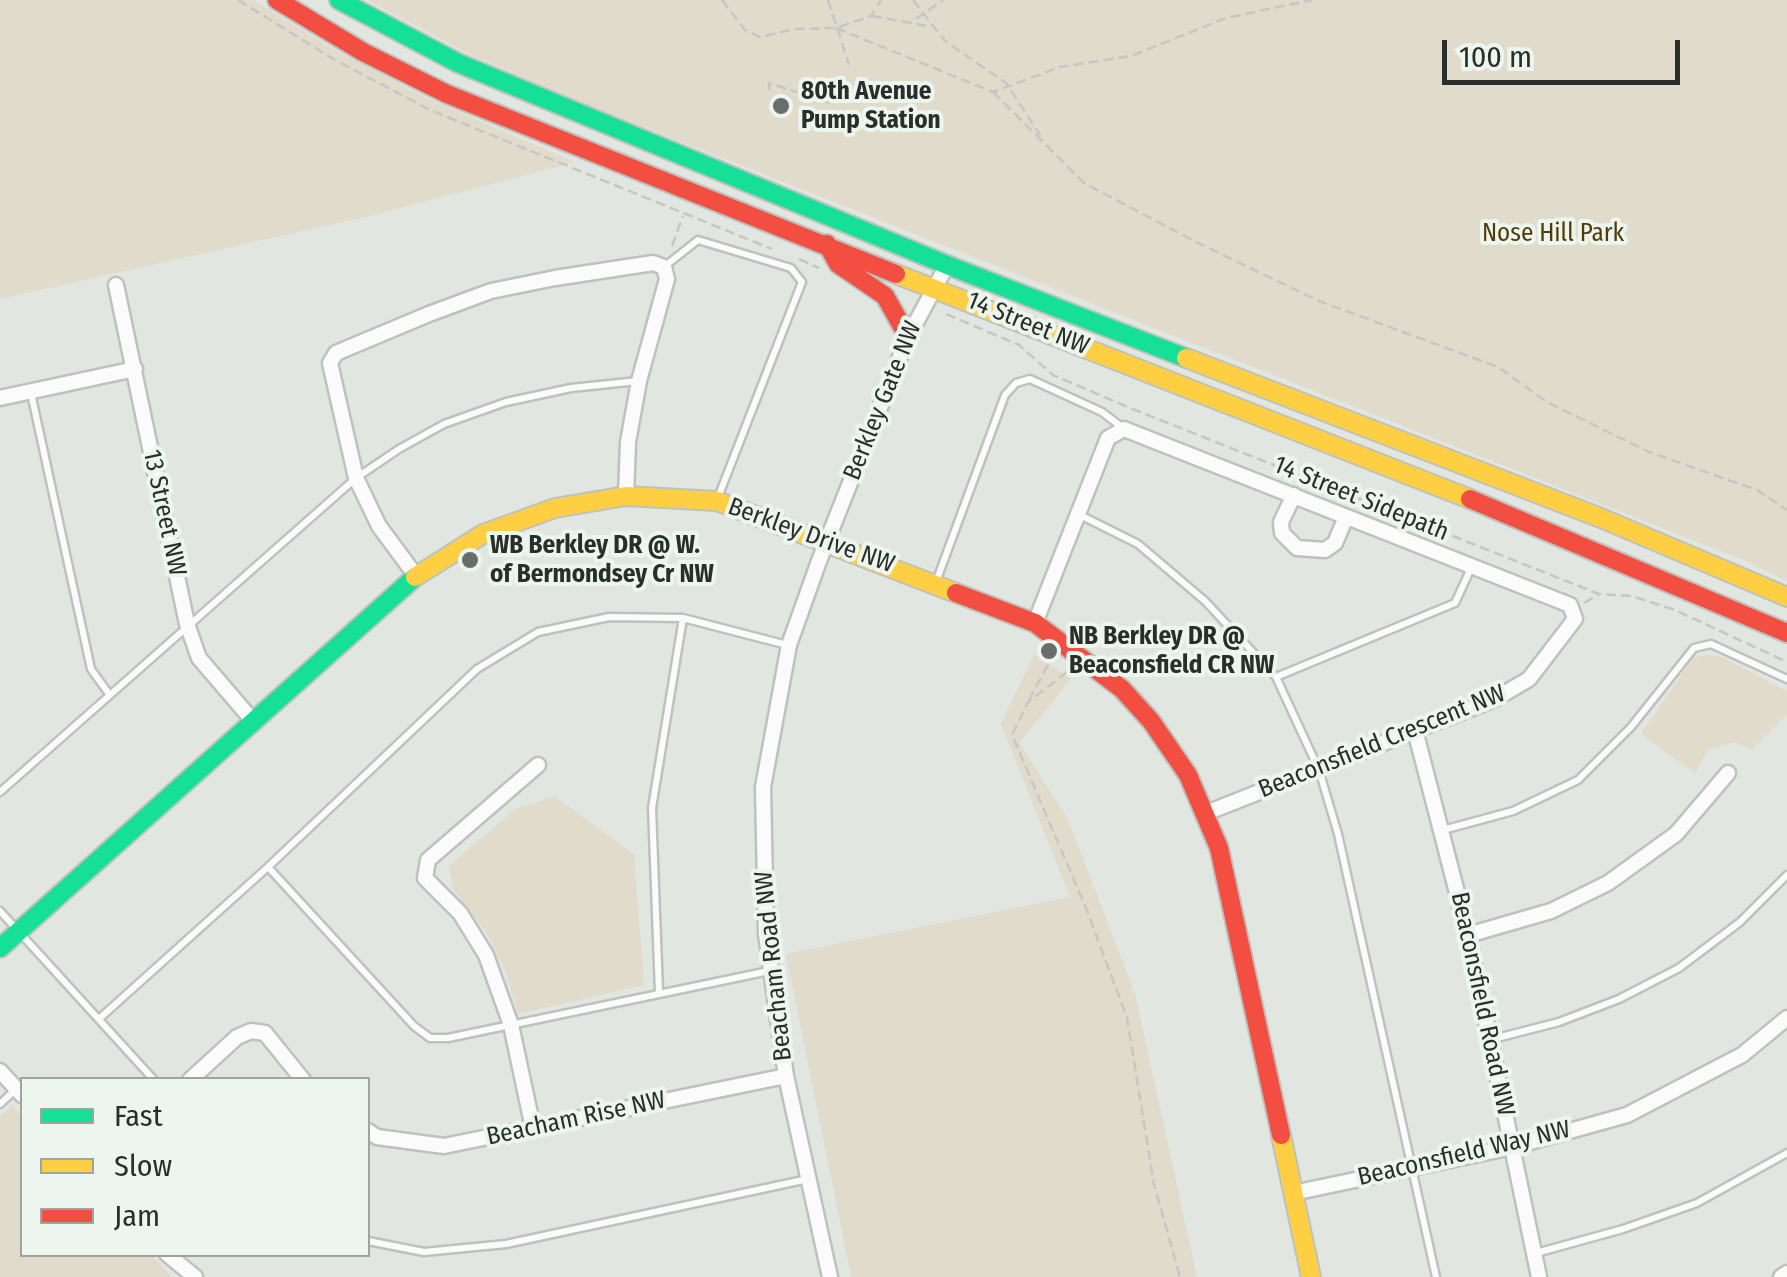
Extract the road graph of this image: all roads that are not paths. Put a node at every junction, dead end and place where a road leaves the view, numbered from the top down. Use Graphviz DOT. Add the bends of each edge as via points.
graph roads {
  1 [pos="277,0"];
  2 [pos="339,0"];
  3 [pos="826,244"];
  4 [pos="947,265"];
  5 [pos="664,267"];
  6 [pos="116,285"];
  7 [pos="933,287"];
  8 [pos="908,337"];
  9 [pos="135,369"];
  10 [pos="639,381"];
  11 [pos="30,392"];
  12 [pos="0,398"];
  13 [pos="1124,429"];
  14 [pos="356,478"];
  15 [pos="626,496"];
  16 [pos="1294,496"];
  17 [pos="717,501"];
  18 [pos="1079,514"];
  19 [pos="1346,517"];
  20 [pos="826,540"];
  21 [pos="1473,564"];
  22 [pos="416,576"];
  23 [pos="936,582"];
  24 [pos="1787,597"];
  25 [pos="683,618"];
  26 [pos="1034,623"];
  27 [pos="187,624"];
  28 [pos="1787,632"];
  29 [pos="789,645"];
  30 [pos="1276,677"];
  31 [pos="1787,679"];
  32 [pos="109,694"];
  33 [pos="253,721"];
  34 [pos="1416,734"];
  35 [pos="538,765"];
  36 [pos="1319,770"];
  37 [pos="1728,773"];
  38 [pos="0,792"];
  39 [pos="1206,814"];
  40 [pos="1443,830"];
  41 [pos="268,867"];
  42 [pos="1787,875"];
  43 [pos="0,910"];
  44 [pos="18,931"];
  45 [pos="1468,935"];
  46 [pos="0,948"];
  47 [pos="771,971"];
  48 [pos="659,992"];
  49 [pos="100,1018"];
  50 [pos="1787,1018"];
  51 [pos="511,1025"];
  52 [pos="1492,1039"];
  53 [pos="0,1071"];
  54 [pos="786,1076"];
  55 [pos="151,1077"];
  56 [pos="193,1077"];
  57 [pos="301,1077"];
  58 [pos="19,1092"];
  59 [pos="0,1104"];
  60 [pos="533,1128"];
  61 [pos="370,1132"];
  62 [pos="1512,1147"];
  63 [pos="1787,1154"];
  64 [pos="1410,1168"];
  65 [pos="809,1178"];
  66 [pos="1293,1192"];
  67 [pos="370,1242"];
  68 [pos="1534,1253"];
  69 [pos="171,1257"];
  70 [pos="1787,1273"];
  71 [pos="195,1277"];
  72 [pos="830,1277"];
  73 [pos="1311,1277"];
  74 [pos="1436,1277"];
  75 [pos="1539,1277"];
  76 [pos="1780,1277"];
  1 -- 3 [label="main road, 14 Street NW" via="447,94"];
  2 -- 4 [label="main road, 14 Street NW" via="458,63"];
  3 -- 7 [label="main road, 14 Street NW"];
  3 -- 8 [label="main road" via="838,264 884,296"];
  4 -- 7 [label="street, Berkley Gate NW"];
  4 -- 24 [label="main road, 14 Street NW"];
  5 -- 10 [label="street" via="668,279"];
  5 -- 14 [label="street" via="653,263 490,291 336,354 330,374"];
  5 -- 17 [label="lane" via="698,240 791,268 802,282"];
  6 -- 9 [label="street, 13 Street NW"];
  7 -- 8 [label="street, Berkley Gate NW"];
  7 -- 28 [label="main road, 14 Street NW" via="1589,546"];
  8 -- 20 [label="street, Berkley Gate NW"];
  9 -- 11 [label="street"];
  9 -- 27 [label="street, 13 Street NW"];
  10 -- 14 [label="lane" via="506,402 444,424"];
  10 -- 15 [label="street"];
  11 -- 12 [label="street"];
  11 -- 32 [label="lane" via="91,669"];
  13 -- 16 [label="street, Beaconsfield Crescent NW"];
  13 -- 18 [label="street" via="1108,438"];
  13 -- 23 [label="lane" via="1030,379 1016,383 1005,396"];
  14 -- 22 [label="street" via="379,526"];
  14 -- 27 [label="lane"];
  15 -- 17 [label="main road, Berkley Drive NW"];
  15 -- 22 [label="main road, Berkley Drive NW" via="555,508 483,534"];
  16 -- 19 [label="street, Beaconsfield Crescent NW"];
  16 -- 19 [label="street" via="1282,533 1296,548 1312,552 1335,543"];
  17 -- 20 [label="main road, Berkley Drive NW"];
  18 -- 26 [label="street"];
  18 -- 30 [label="lane" via="1138,544"];
  19 -- 21 [label="street, Beaconsfield Crescent NW"];
  20 -- 23 [label="main road, Berkley Drive NW"];
  20 -- 29 [label="street, Beacham Road NW"];
  21 -- 30 [label="lane" via="1455,602"];
  21 -- 34 [label="street, Beaconsfield Crescent NW" via="1570,606 1575,619 1529,679"];
  22 -- 33 [label="main road, Berkley Drive NW"];
  23 -- 26 [label="main road, Berkley Drive NW"];
  25 -- 29 [label="lane"];
  25 -- 41 [label="lane" via="609,617 538,632 477,669"];
  25 -- 48 [label="lane" via="652,808"];
  26 -- 39 [label="main road, Berkley Drive NW" via="1102,672 1151,720"];
  27 -- 32 [label="lane"];
  27 -- 33 [label="street, 13 Street NW" via="199,658"];
  29 -- 47 [label="street, Beacham Road NW" via="763,787 762,883"];
  30 -- 36 [label="lane"];
  31 -- 40 [label="lane" via="1711,644 1694,648 1578,780 1513,811"];
  32 -- 38 [label="lane"];
  33 -- 44 [label="main road, Berkley Drive NW"];
  34 -- 36 [label="street, Beaconsfield Crescent NW"];
  34 -- 40 [label="street, Beaconsfield Road NW"];
  35 -- 51 [label="street" via="428,860 426,878 460,913 486,955"];
  36 -- 39 [label="street, Beaconsfield Crescent NW"];
  36 -- 64 [label="lane"];
  37 -- 45 [label="street" via="1676,834 1608,883 1550,911"];
  39 -- 66 [label="main road, Berkley Drive NW" via="1232,900"];
  40 -- 45 [label="street, Beaconsfield Road NW"];
  41 -- 49 [label="lane"];
  41 -- 51 [label="lane" via="430,1038"];
  42 -- 52 [label="lane" via="1679,968 1574,1016"];
  43 -- 44 [label="lane"];
  44 -- 46 [label="main road, Berkley Drive NW"];
  44 -- 49 [label="lane"];
  45 -- 52 [label="street, Beaconsfield Road NW"];
  47 -- 48 [label="lane"];
  47 -- 54 [label="street, Beacham Road NW"];
  48 -- 51 [label="lane"];
  49 -- 55 [label="lane"];
  50 -- 62 [label="street, Beaconsfield Way NW" via="1742,1055 1628,1115"];
  51 -- 60 [label="street"];
  52 -- 62 [label="street, Beaconsfield Road NW"];
  53 -- 58 [label="street"];
  54 -- 60 [label="street, Beacham Rise NW"];
  54 -- 65 [label="street, Beacham Road NW"];
  56 -- 57 [label="street" via="251,1031 265,1033"];
  58 -- 59 [label="lane"];
  60 -- 61 [label="street, Beacham Rise NW" via="444,1146"];
  62 -- 64 [label="street, Beaconsfield Way NW"];
  62 -- 68 [label="street, Beaconsfield Road NW"];
  63 -- 68 [label="lane" via="1697,1202"];
  64 -- 66 [label="street, Beaconsfield Way NW"];
  64 -- 74 [label="lane"];
  65 -- 67 [label="lane" via="506,1244 424,1252"];
  65 -- 72 [label="street, Beacham Road NW"];
  66 -- 73 [label="main road, Berkley Drive NW"];
  68 -- 75 [label="street, Beaconsfield Road NW"];
  69 -- 71 [label="street"];
  70 -- 76 [label="street"];
}
